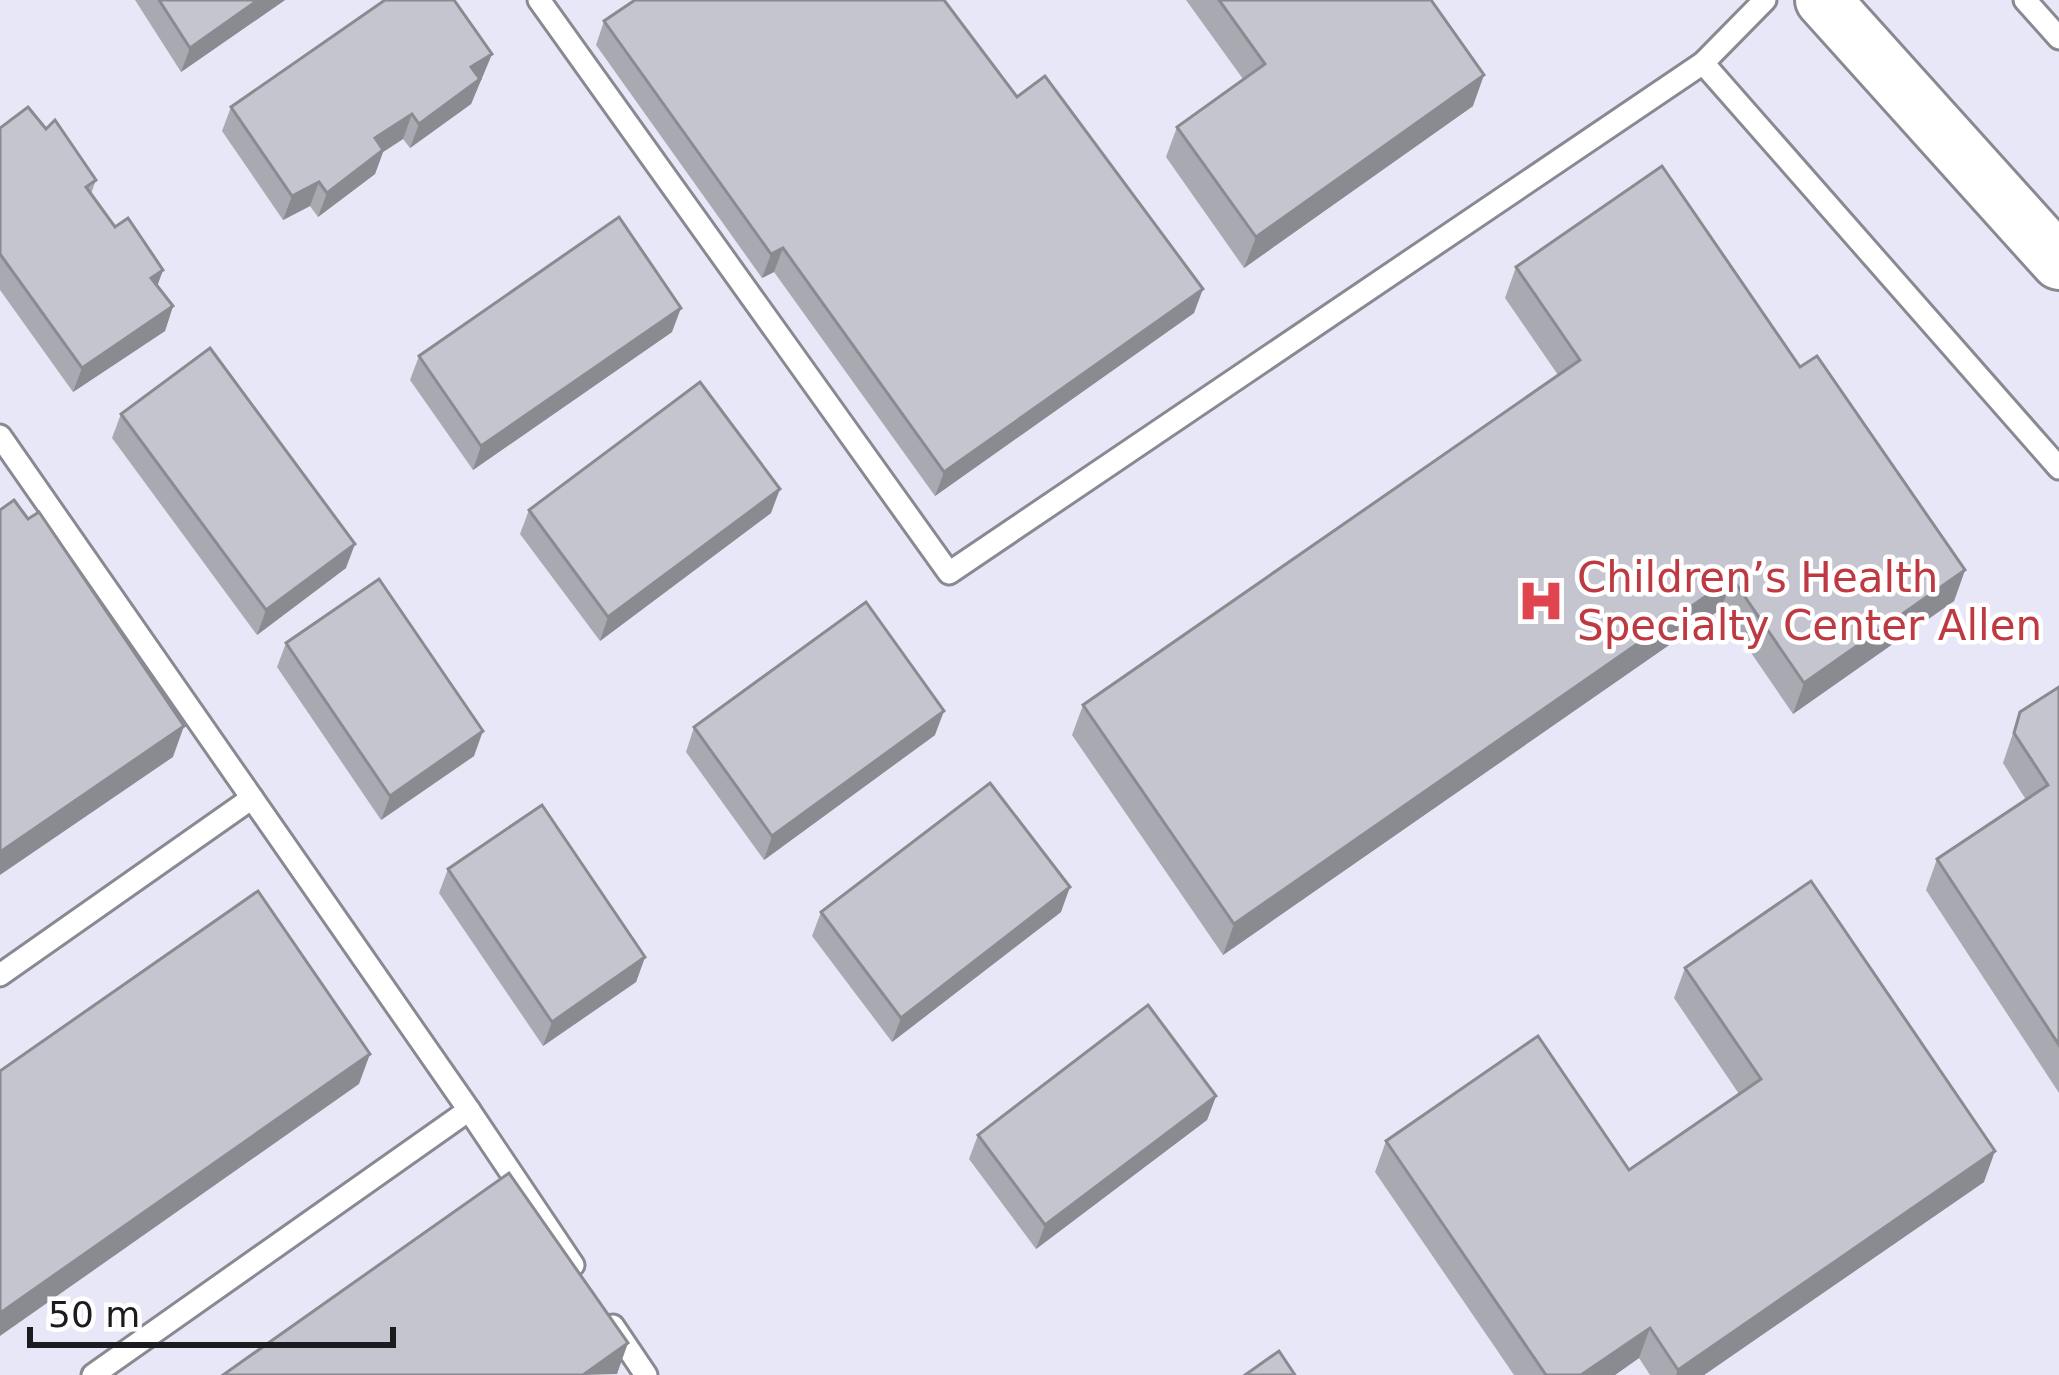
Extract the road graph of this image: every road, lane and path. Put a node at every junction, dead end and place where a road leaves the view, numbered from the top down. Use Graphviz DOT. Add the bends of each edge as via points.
graph roads {
  1 [pos="539,0"];
  2 [pos="1765,0"];
  3 [pos="1822,0"];
  4 [pos="2025,0"];
  5 [pos="2059,38"];
  6 [pos="1703,63"];
  7 [pos="2059,262"];
  8 [pos="0,436"];
  9 [pos="2059,468"];
  10 [pos="252,798"];
  11 [pos="0,975"];
  12 [pos="469,1110"];
  13 [pos="93,1375"];
  14 [pos="646,1375"];
  1 -- 6 [label="lane" via="949,573"];
  2 -- 6 [label="lane"];
  3 -- 7 [label="street"];
  4 -- 5 [label="lane"];
  6 -- 9 [label="lane"];
  8 -- 10 [label="lane"];
  10 -- 11 [label="lane"];
  10 -- 12 [label="lane"];
  12 -- 13 [label="lane"];
  12 -- 14 [label="lane"];
}
